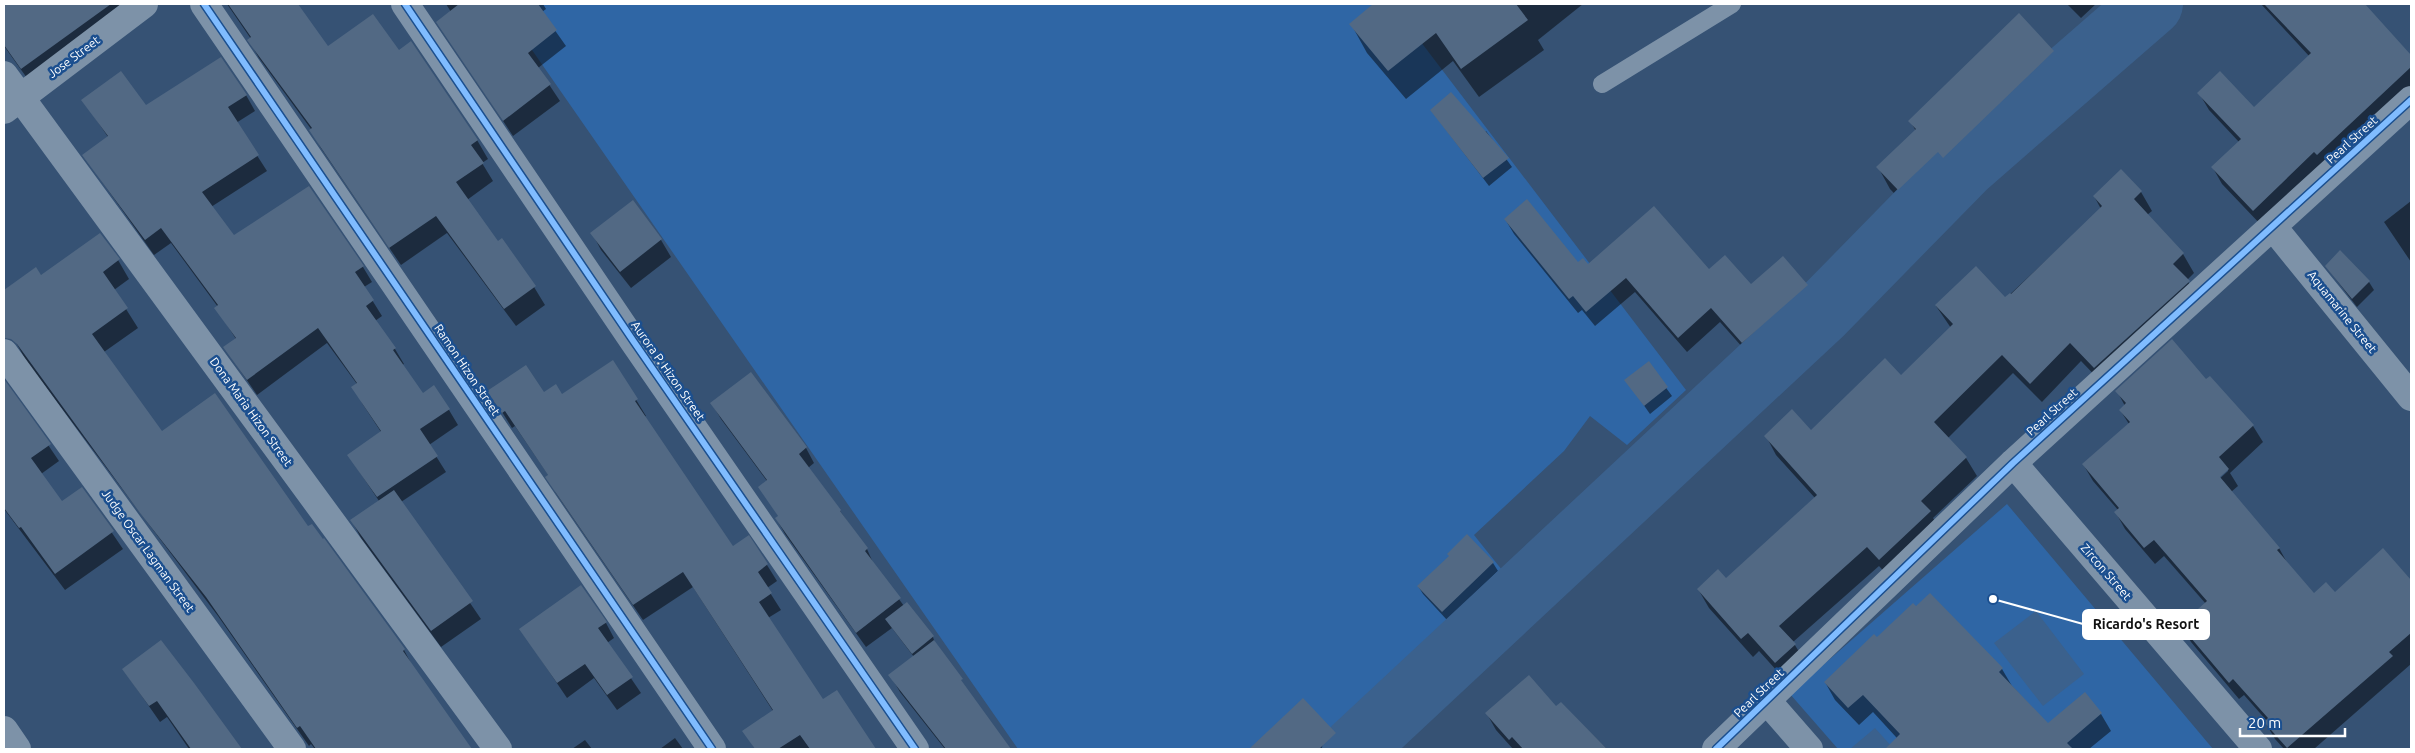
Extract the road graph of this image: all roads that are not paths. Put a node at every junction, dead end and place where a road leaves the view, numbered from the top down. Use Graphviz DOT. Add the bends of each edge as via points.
graph roads {
  1 [pos="144,4"];
  2 [pos="204,4"];
  3 [pos="405,4"];
  4 [pos="1732,4"];
  5 [pos="4,75"];
  6 [pos="1602,84"];
  7 [pos="2411,100"];
  8 [pos="12,104"];
  9 [pos="2273,227"];
  10 [pos="4,353"];
  11 [pos="2411,397"];
  12 [pos="2013,463"];
  13 [pos="1768,702"];
  14 [pos="4,730"];
  15 [pos="18,749"];
  16 [pos="292,749"];
  17 [pos="498,749"];
  18 [pos="712,749"];
  19 [pos="915,749"];
  20 [pos="1716,749"];
  21 [pos="1809,749"];
  22 [pos="2258,749"];
  1 -- 8 [label="street, Jose Street"];
  2 -- 18 [label="street, Ramon Hizon Street"];
  3 -- 19 [label="street, Aurora P. Hizon Street"];
  4 -- 6 [label="lane"];
  5 -- 8 [label="street, Dona Maria Hizon Street"];
  7 -- 9 [label="street, Pearl Street"];
  8 -- 17 [label="street, Dona Maria Hizon Street"];
  9 -- 11 [label="street, Aquamarine Street"];
  9 -- 12 [label="street, Pearl Street"];
  10 -- 16 [label="street, Judge Oscar Lagman Street"];
  12 -- 13 [label="street, Pearl Street"];
  12 -- 22 [label="street, Zircon Street"];
  13 -- 20 [label="street, Pearl Street"];
  13 -- 21 [label="street"];
  14 -- 15 [label="street"];
}
